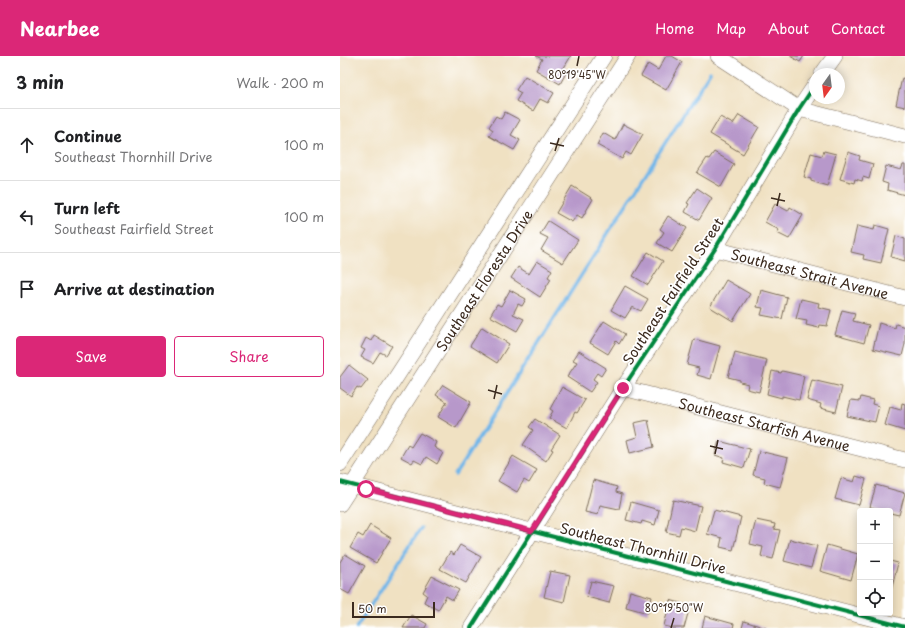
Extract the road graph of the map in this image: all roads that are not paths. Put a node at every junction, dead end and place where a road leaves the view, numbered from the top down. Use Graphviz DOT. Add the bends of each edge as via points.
graph roads {
  1 [pos="604,56"];
  2 [pos="628,56"];
  3 [pos="718,56"];
  4 [pos="834,56"];
  5 [pos="826,68"];
  6 [pos="809,94"];
  7 [pos="799,109"];
  8 [pos="905,136"];
  9 [pos="715,249"];
  10 [pos="905,298"];
  11 [pos="623,388"];
  12 [pos="905,460"];
  13 [pos="340,464"];
  14 [pos="346,484"];
  15 [pos="340,504"];
  16 [pos="532,531"];
  17 [pos="905,627"];
  18 [pos="471,628"];
  1 -- 13 [label="street, Southeast Floresta Drive"];
  2 -- 14 [label="street, Southeast Floresta Drive"];
  3 -- 7 [label="street"];
  4 -- 5 [label="street"];
  6 -- 7 [label="street, Southeast Fairfield Street"];
  7 -- 8 [label="street"];
  7 -- 9 [label="street, Southeast Fairfield Street"];
  9 -- 10 [label="street, Southeast Strait Avenue"];
  9 -- 11 [label="street, Southeast Fairfield Street"];
  11 -- 12 [label="street, Southeast Starfish Avenue"];
  11 -- 16 [label="street, Southeast Fairfield Street"];
  14 -- 15 [label="street, Southeast Floresta Drive"];
  14 -- 16 [label="street, Southeast Thornhill Drive"];
  16 -- 17 [label="street, Southeast Thornhill Drive"];
  16 -- 18 [label="street, Southeast Fairfield Street"];
}
